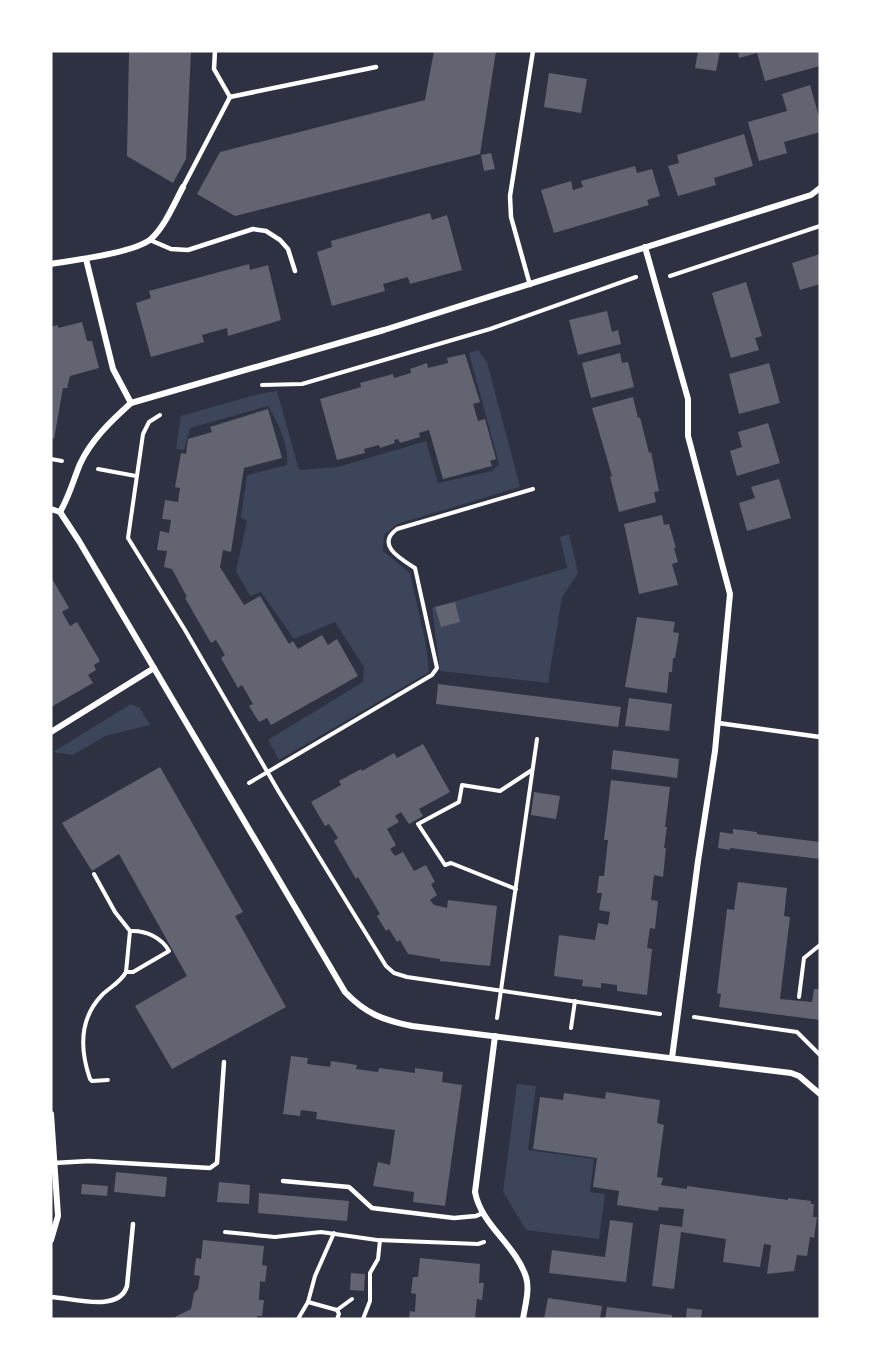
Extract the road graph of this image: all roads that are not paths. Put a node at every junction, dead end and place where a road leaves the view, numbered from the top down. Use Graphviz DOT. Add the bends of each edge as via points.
graph roads {
  1 [pos="215,51"];
  2 [pos="533,51"];
  3 [pos="376,67"];
  4 [pos="230,97"];
  5 [pos="183,187"];
  6 [pos="820,188"];
  7 [pos="150,240"];
  8 [pos="645,247"];
  9 [pos="86,259"];
  10 [pos="51,264"];
  11 [pos="295,271"];
  12 [pos="530,285"];
  13 [pos="131,403"];
  14 [pos="51,509"];
  15 [pos="60,512"];
  16 [pos="154,668"];
  17 [pos="718,723"];
  18 [pos="51,732"];
  19 [pos="820,737"];
  20 [pos="495,1036"];
  21 [pos="672,1058"];
  22 [pos="224,1062"];
  23 [pos="819,1092"];
  24 [pos="51,1114"];
  25 [pos="54,1163"];
  26 [pos="283,1180"];
  27 [pos="483,1213"];
  28 [pos="133,1224"];
  29 [pos="51,1240"];
  30 [pos="51,1297"];
  31 [pos="523,1319"];
  1 -- 4 [label="lane" via="214,69"];
  2 -- 12 [label="lane" via="510,196 511,217"];
  3 -- 4 [label="lane"];
  4 -- 5 [label="lane"];
  5 -- 7 [label="street"];
  6 -- 8 [label="street" via="811,195"];
  7 -- 9 [label="street"];
  7 -- 11 [label="lane" via="171,249 188,250 253,229 266,231 288,249"];
  8 -- 12 [label="street"];
  8 -- 17 [label="street" via="688,399 688,436 730,594"];
  9 -- 10 [label="street"];
  9 -- 13 [label="street" via="113,369"];
  12 -- 13 [label="street"];
  13 -- 15 [label="street" via="86,453"];
  14 -- 15 [label="street"];
  15 -- 16 [label="street"];
  16 -- 18 [label="street"];
  16 -- 20 [label="street" via="353,1001 388,1021"];
  17 -- 19 [label="lane"];
  17 -- 21 [label="street"];
  20 -- 21 [label="street"];
  20 -- 27 [label="street" via="475,1192"];
  21 -- 23 [label="street" via="791,1073"];
  22 -- 25 [label="lane" via="217,1163 210,1168 89,1161"];
  24 -- 25 [label="street"];
  25 -- 29 [label="street" via="58,1216"];
  26 -- 27 [label="lane" via="349,1187 372,1208 454,1218"];
  27 -- 31 [label="street" via="527,1279"];
  28 -- 30 [label="lane" via="128,1286 118,1300 106,1303"];
}
